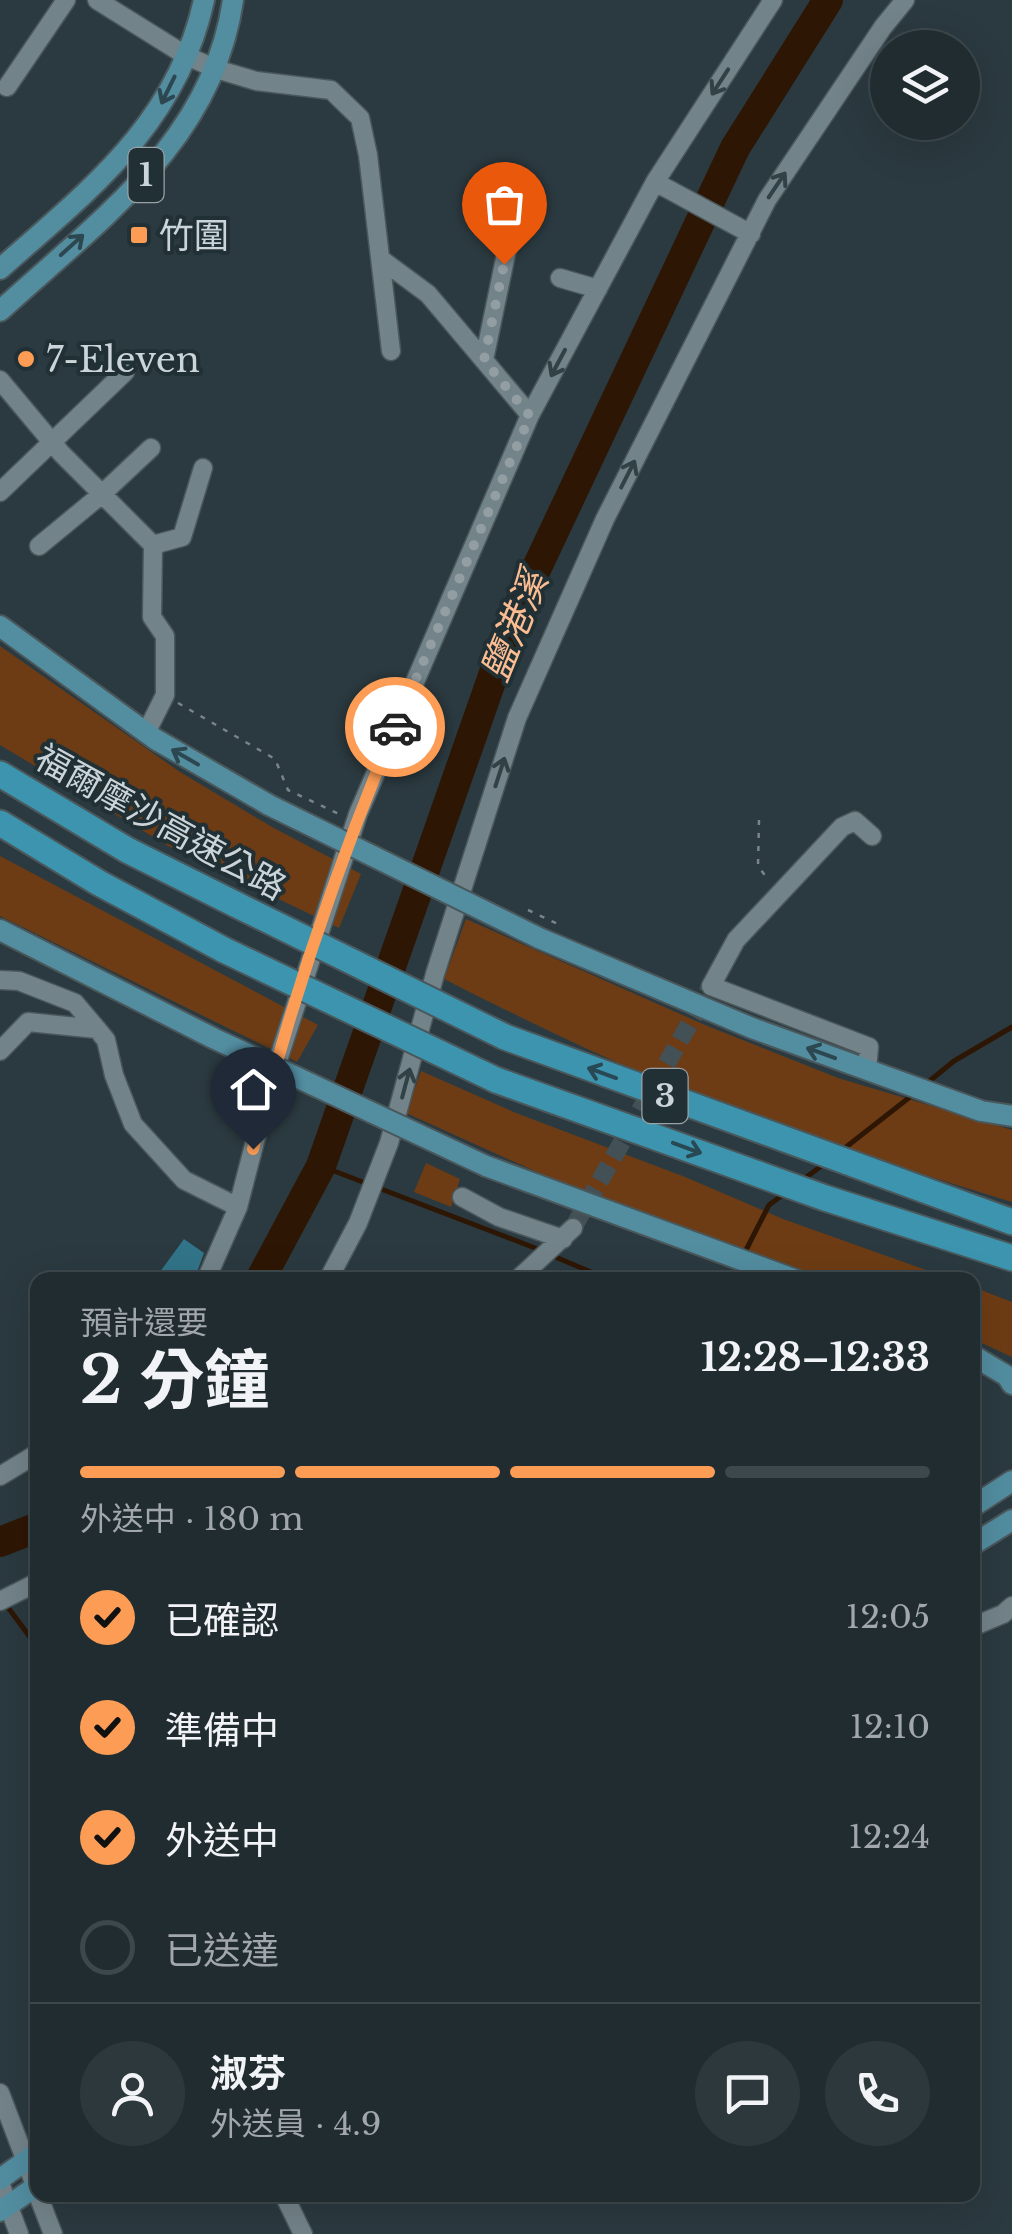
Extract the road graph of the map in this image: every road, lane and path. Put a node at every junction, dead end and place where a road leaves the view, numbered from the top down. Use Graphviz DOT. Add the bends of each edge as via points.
graph roads {
  1 [pos="66,0"];
  2 [pos="97,0"];
  3 [pos="204,0"];
  4 [pos="232,0"];
  5 [pos="773,0"];
  6 [pos="905,0"];
  7 [pos="185,55"];
  8 [pos="216,69"];
  9 [pos="7,87"];
  10 [pos="655,182"];
  11 [pos="518,201"];
  12 [pos="750,234"];
  13 [pos="382,260"];
  14 [pos="0,269"];
  15 [pos="560,278"];
  16 [pos="598,289"];
  17 [pos="0,310"];
  18 [pos="391,351"];
  19 [pos="484,360"];
  20 [pos="125,372"];
  21 [pos="0,380"];
  22 [pos="530,416"];
  23 [pos="52,442"];
  24 [pos="150,448"];
  25 [pos="203,468"];
  26 [pos="0,492"];
  27 [pos="102,494"];
  28 [pos="153,545"];
  29 [pos="39,546"];
  30 [pos="0,626"];
  31 [pos="165,695"];
  32 [pos="146,733"];
  33 [pos="0,774"];
  34 [pos="346,817"];
  35 [pos="759,820"];
  36 [pos="0,823"];
  37 [pos="872,836"];
  38 [pos="779,894"];
  39 [pos="515,904"];
  40 [pos="562,926"];
  41 [pos="0,930"];
  42 [pos="0,980"];
  43 [pos="96,1029"];
  44 [pos="0,1052"];
  45 [pos="867,1070"];
  46 [pos="1012,1116"];
  47 [pos="462,1197"];
  48 [pos="238,1207"];
  49 [pos="1012,1222"];
  50 [pos="1012,1258"];
  51 [pos="210,1272"];
  52 [pos="332,1272"];
  53 [pos="526,1272"];
  54 [pos="774,1272"];
  55 [pos="980,1351"];
  56 [pos="980,1360"];
  57 [pos="1012,1365"];
  58 [pos="1012,1384"];
  59 [pos="30,1458"];
  60 [pos="0,1476"];
  61 [pos="1008,1479"];
  62 [pos="980,1501"];
  63 [pos="1012,1520"];
  64 [pos="980,1540"];
  65 [pos="30,1586"];
  66 [pos="0,1601"];
  67 [pos="1012,1606"];
  68 [pos="1012,1622"];
  69 [pos="980,1624"];
  70 [pos="980,1626"];
  71 [pos="0,2093"];
  72 [pos="30,2152"];
  73 [pos="30,2158"];
  74 [pos="0,2181"];
  75 [pos="30,2194"];
  76 [pos="42,2202"];
  77 [pos="287,2202"];
  78 [pos="4,2208"];
  79 [pos="19,2234"];
  80 [pos="54,2234"];
  81 [pos="303,2234"];
  1 -- 9 [label="street"];
  2 -- 7 [label="street"];
  3 -- 7 [label="main road, 1"];
  4 -- 8 [label="main road, 1"];
  5 -- 10 [label="street, one-way"];
  12 -- 6 [label="street, one-way"];
  7 -- 8 [label="street"];
  7 -- 14 [label="main road, 1, one-way" via="137,142"];
  8 -- 13 [label="street" via="331,90 360,118"];
  17 -- 8 [label="main road, 1, one-way" via="161,160"];
  10 -- 12 [label="street"];
  10 -- 16 [label="street"];
  11 -- 19 [label="street"];
  52 -- 12 [label="street, one-way" via="377,1176 517,718 605,519"];
  13 -- 18 [label="street"];
  13 -- 19 [label="street" via="428,294"];
  15 -- 16 [label="street"];
  16 -- 22 [label="street, one-way"];
  19 -- 22 [label="street"];
  20 -- 23 [label="street"];
  21 -- 23 [label="street"];
  22 -- 48 [label="street" via="358,814 268,1091"];
  23 -- 26 [label="street"];
  23 -- 27 [label="street"];
  24 -- 27 [label="street"];
  25 -- 28 [label="street" via="182,537"];
  27 -- 28 [label="street"];
  27 -- 29 [label="street"];
  28 -- 31 [label="street" via="152,617 166,636"];
  30 -- 32 [label="main road"];
  31 -- 32 [label="street"];
  31 -- 34 [label="path" via="275,759 288,790"];
  45 -- 32 [label="main road, one-way, bridge" via="539,938 270,805"];
  49 -- 33 [label="highway, 福爾摩沙高速公路 / 3, one-way, bridge" via="505,1037 127,850"];
  35 -- 38 [label="path" via="758,866"];
  36 -- 50 [label="highway, 3, one-way, bridge" via="224,950 496,1080"];
  37 -- 38 [label="street" via="855,821 842,827"];
  38 -- 45 [label="street" via="736,940 711,986 869,1047"];
  39 -- 40 [label="path"];
  41 -- 54 [label="main road, bridge" via="486,1166"];
  42 -- 43 [label="street" via="75,1003"];
  43 -- 44 [label="street" via="28,1022"];
  43 -- 48 [label="street" via="106,1040 132,1124 184,1180"];
  45 -- 46 [label="main road"];
  47 -- 53 [label="street" via="500,1217 568,1233"];
  48 -- 51 [label="street"];
  55 -- 57 [label="main road"];
  56 -- 58 [label="main road"];
  59 -- 60 [label="street"];
  61 -- 62 [label="main road"];
  63 -- 64 [label="main road"];
  65 -- 66 [label="street"];
  67 -- 69 [label="street"];
  68 -- 70 [label="street"];
  71 -- 72 [label="street"];
  73 -- 74 [label="main road"];
  74 -- 78 [label="street"];
  75 -- 78 [label="main road"];
  76 -- 80 [label="street"];
  77 -- 81 [label="street"];
  78 -- 79 [label="street"];
}
